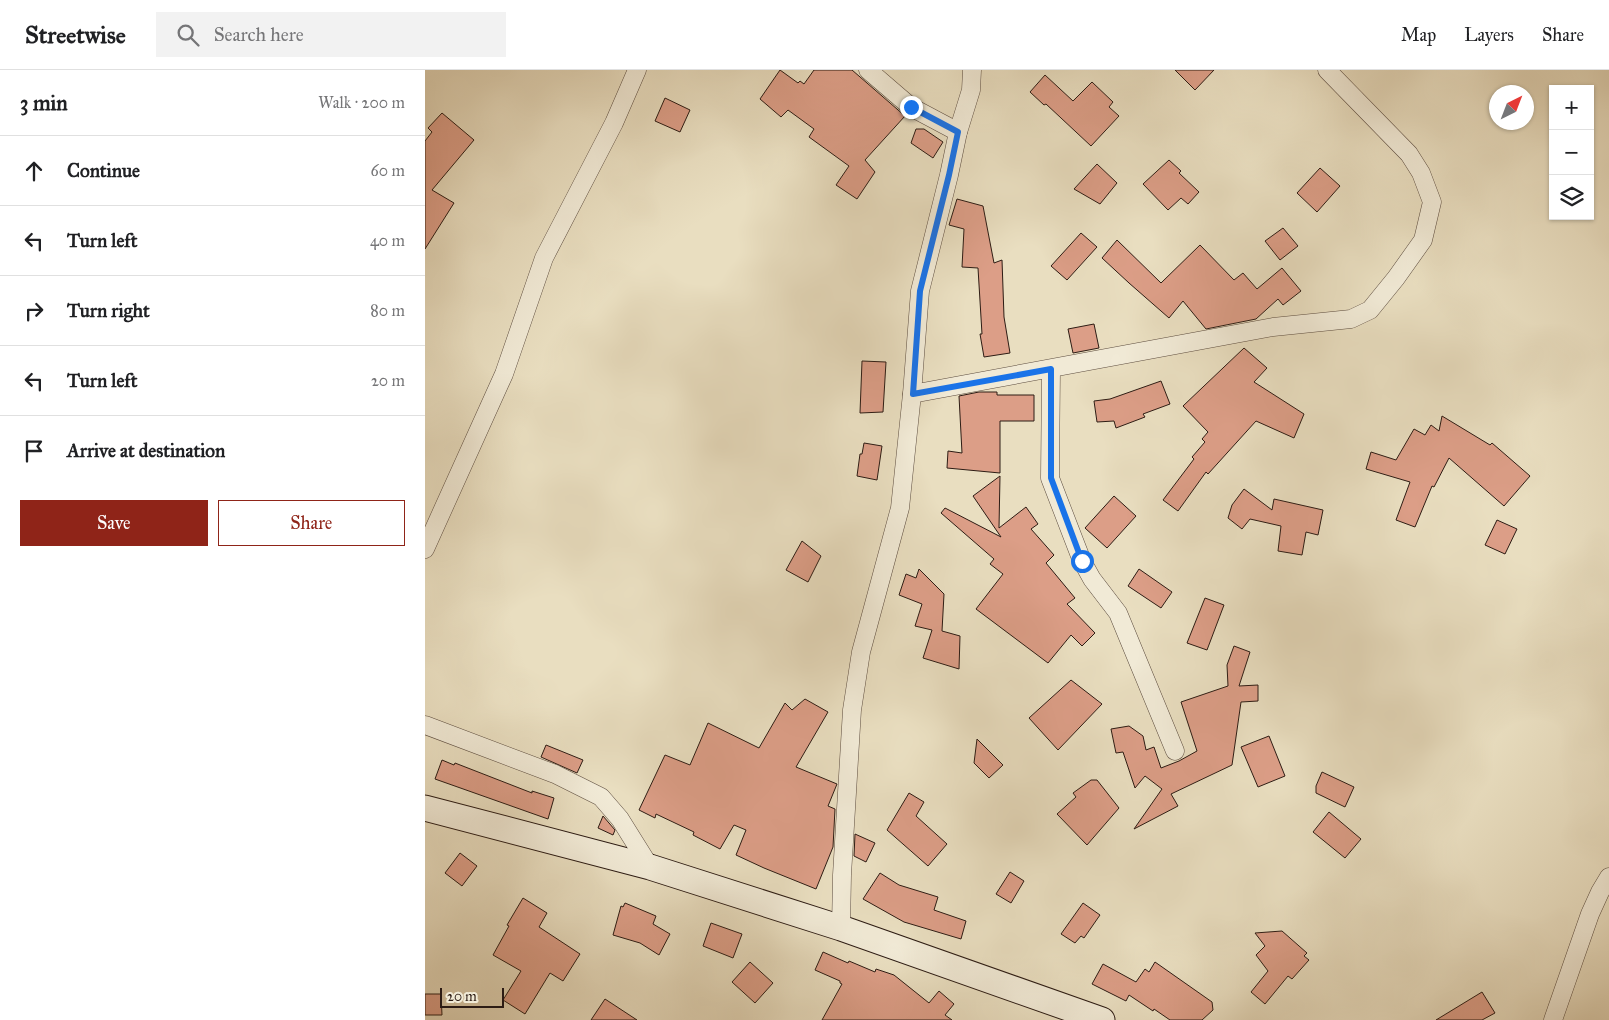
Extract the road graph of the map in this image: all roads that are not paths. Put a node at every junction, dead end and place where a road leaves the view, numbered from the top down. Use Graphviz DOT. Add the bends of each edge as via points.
graph roads {
  1 [pos="637,70"];
  2 [pos="868,70"];
  3 [pos="972,70"];
  4 [pos="1327,70"];
  5 [pos="958,132"];
  6 [pos="1051,369"];
  7 [pos="913,394"];
  8 [pos="425,549"];
  9 [pos="425,726"];
  10 [pos="1175,751"];
  11 [pos="425,808"];
  12 [pos="649,867"];
  13 [pos="1609,877"];
  14 [pos="841,928"];
  15 [pos="1102,1020"];
  16 [pos="1553,1020"];
  1 -- 8 [label="street" via="614,123 544,258 504,374"];
  2 -- 5 [label="street" via="911,107"];
  3 -- 5 [label="street" via="971,90"];
  4 -- 6 [label="street" via="1409,154 1433,202 1423,240 1370,310 1351,319 1273,327"];
  5 -- 7 [label="street" via="920,291"];
  6 -- 7 [label="street"];
  6 -- 10 [label="street" via="1051,478 1082,561 1118,612"];
  7 -- 14 [label="street" via="900,508 861,652 852,710"];
  9 -- 12 [label="street" via="555,774 601,797 620,819"];
  11 -- 12 [label="street"];
  12 -- 14 [label="street"];
  13 -- 16 [label="street" via="1590,914"];
  14 -- 15 [label="street"];
}
